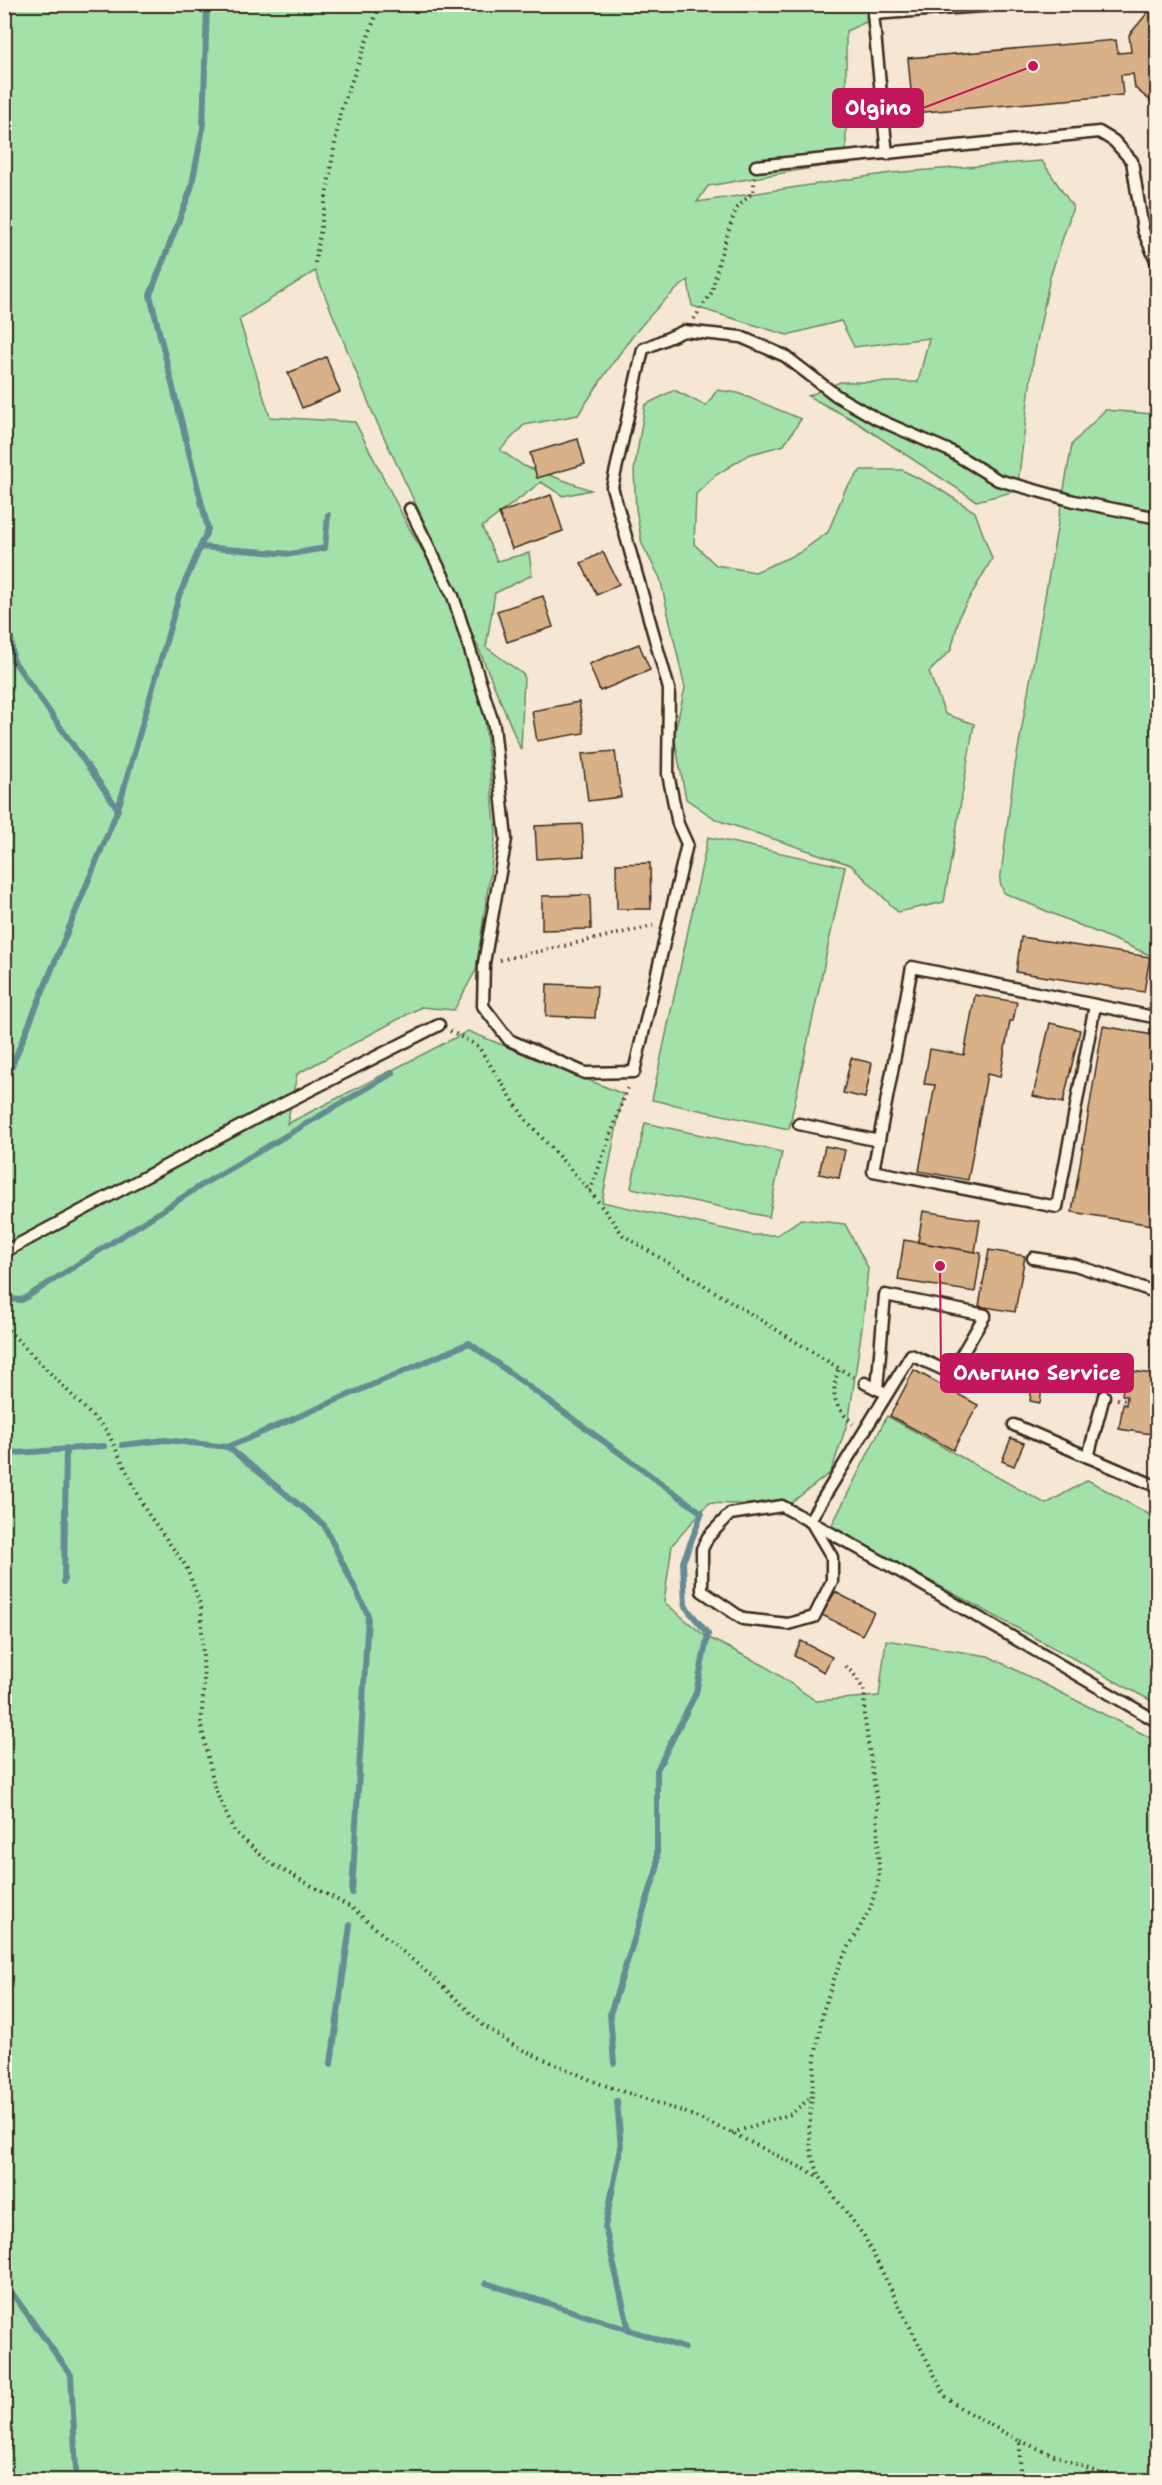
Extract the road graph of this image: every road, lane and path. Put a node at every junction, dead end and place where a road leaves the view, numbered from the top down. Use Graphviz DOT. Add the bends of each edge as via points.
graph roads {
  1 [pos="380,4"];
  2 [pos="1009,4"];
  3 [pos="886,154"];
  4 [pos="756,166"];
  5 [pos="315,263"];
  6 [pos="1158,265"];
  7 [pos="684,331"];
  8 [pos="410,509"];
  9 [pos="1158,518"];
  10 [pos="669,922"];
  11 [pos="484,963"];
  12 [pos="1095,1005"];
  13 [pos="1158,1018"];
  14 [pos="440,1025"];
  15 [pos="634,1072"];
  16 [pos="799,1124"];
  17 [pos="879,1141"];
  18 [pos="590,1191"];
  19 [pos="4,1252"];
  20 [pos="1033,1258"];
  21 [pos="1158,1293"];
  22 [pos="4,1326"];
  23 [pos="838,1370"];
  24 [pos="865,1383"];
  25 [pos="882,1391"];
  26 [pos="1104,1396"];
  27 [pos="1118,1399"];
  28 [pos="1126,1400"];
  29 [pos="1014,1425"];
  30 [pos="862,1433"];
  31 [pos="1088,1457"];
  32 [pos="1158,1487"];
  33 [pos="810,1520"];
  34 [pos="846,1666"];
  35 [pos="1158,1722"];
  36 [pos="812,2097"];
  37 [pos="732,2133"];
  38 [pos="820,2177"];
  39 [pos="1020,2441"];
  40 [pos="1020,2481"];
  41 [pos="1116,2481"];
  1 -- 5 [label="path" via="340,112"];
  2 -- 3 [label="lane" via="873,14"];
  3 -- 4 [label="lane"];
  3 -- 6 [label="lane" via="1099,132 1132,160 1143,230"];
  4 -- 7 [label="path" via="753,192 736,209 712,292"];
  7 -- 9 [label="lane" via="741,337 785,356 837,396 998,480"];
  7 -- 10 [label="lane" via="643,349 612,487 669,688 668,774 678,824 687,844"];
  8 -- 11 [label="lane" via="453,596 494,726 506,839"];
  10 -- 11 [label="path"];
  10 -- 15 [label="lane"];
  11 -- 15 [label="lane" via="483,1006 509,1040 585,1072"];
  12 -- 13 [label="lane"];
  12 -- 17 [label="lane" via="912,967"];
  12 -- 17 [label="lane" via="1057,1207 873,1171"];
  14 -- 18 [label="path" via="478,1046 525,1119"];
  14 -- 19 [label="lane"];
  15 -- 18 [label="path"];
  16 -- 17 [label="lane"];
  18 -- 23 [label="path" via="623,1235"];
  20 -- 21 [label="lane" via="1075,1265"];
  22 -- 37 [label="path" via="107,1431 147,1511 186,1566 201,1605 201,1725 215,1789 234,1831 270,1863 352,1908 483,2025 516,2047 598,2083"];
  23 -- 24 [label="path"];
  23 -- 30 [label="path" via="833,1390 838,1410"];
  24 -- 25 [label="lane"];
  25 -- 25 [label="lane" via="911,1355 951,1373 985,1315 885,1295"];
  25 -- 30 [label="lane"];
  26 -- 31 [label="lane"];
  27 -- 28 [label="path"];
  29 -- 31 [label="lane"];
  30 -- 33 [label="lane"];
  31 -- 32 [label="lane"];
  33 -- 33 [label="lane" via="782,1506 730,1514 702,1549 702,1591 743,1619 788,1624 814,1617 832,1581 832,1557"];
  33 -- 35 [label="lane"];
  34 -- 36 [label="path" via="865,1692 864,1714 877,1803 879,1879 870,1909 839,1965 823,2011"];
  36 -- 37 [label="path" via="791,2114"];
  36 -- 38 [label="path" via="809,2130 812,2156"];
  37 -- 38 [label="path"];
  38 -- 39 [label="path" via="864,2236 945,2396"];
  39 -- 40 [label="path"];
  39 -- 41 [label="path"];
}
